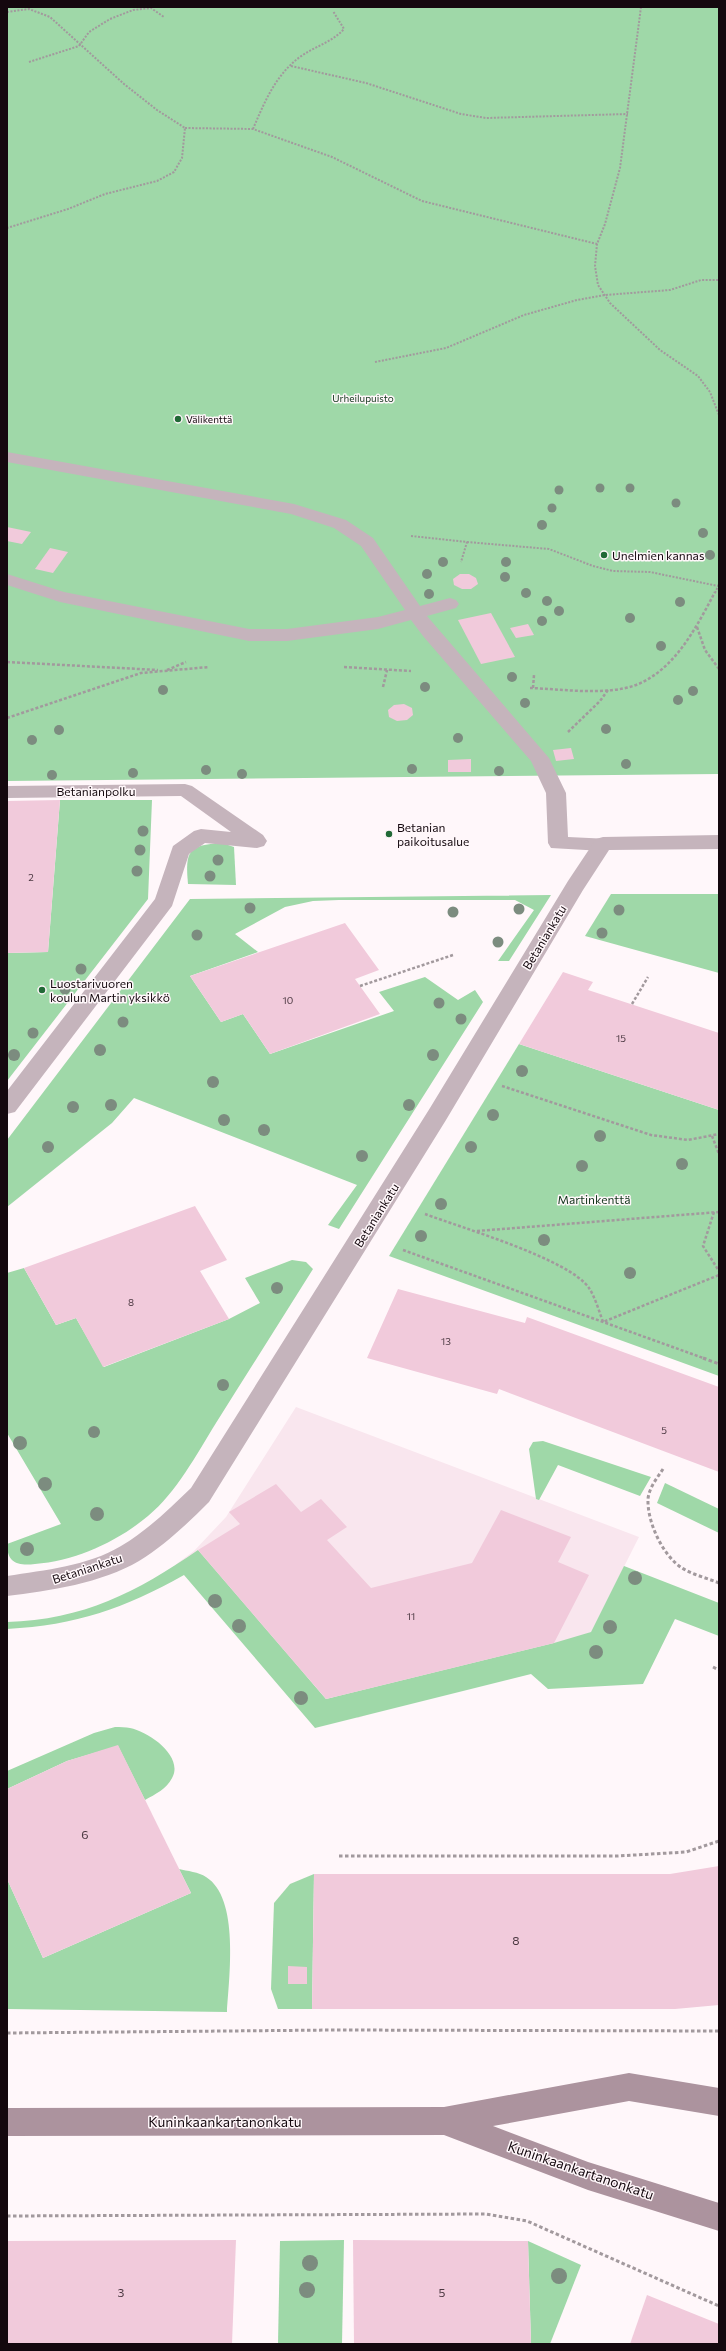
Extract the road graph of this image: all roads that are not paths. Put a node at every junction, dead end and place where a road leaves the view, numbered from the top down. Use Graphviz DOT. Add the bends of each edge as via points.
graph roads {
  1 [pos="7,457"];
  2 [pos="7,579"];
  3 [pos="450,604"];
  4 [pos="417,614"];
  5 [pos="7,792"];
  6 [pos="719,842"];
  7 [pos="603,844"];
  8 [pos="7,1106"];
  9 [pos="7,1586"];
  10 [pos="719,2102"];
  11 [pos="444,2121"];
  12 [pos="7,2122"];
  13 [pos="719,2218"];
  1 -- 4 [label="street" via="294,509 340,524 367,542"];
  2 -- 4 [label="street" via="60,597 249,635 286,635"];
  3 -- 4 [label="street"];
  4 -- 7 [label="street" via="470,681 539,758 556,793 558,843"];
  5 -- 8 [label="street, Betanianpolku" via="185,790 257,841 201,836 180,851 165,901"];
  6 -- 7 [label="street"];
  7 -- 9 [label="street, Betaniankatu" via="360,1241 200,1494 164,1530 129,1554 57,1579"];
  10 -- 11 [label="main road, Kuninkaankartanonkatu" via="629,2087"];
  11 -- 12 [label="main road, Kuninkaankartanonkatu"];
  11 -- 13 [label="main road, Kuninkaankartanonkatu" via="588,2176"];
}
